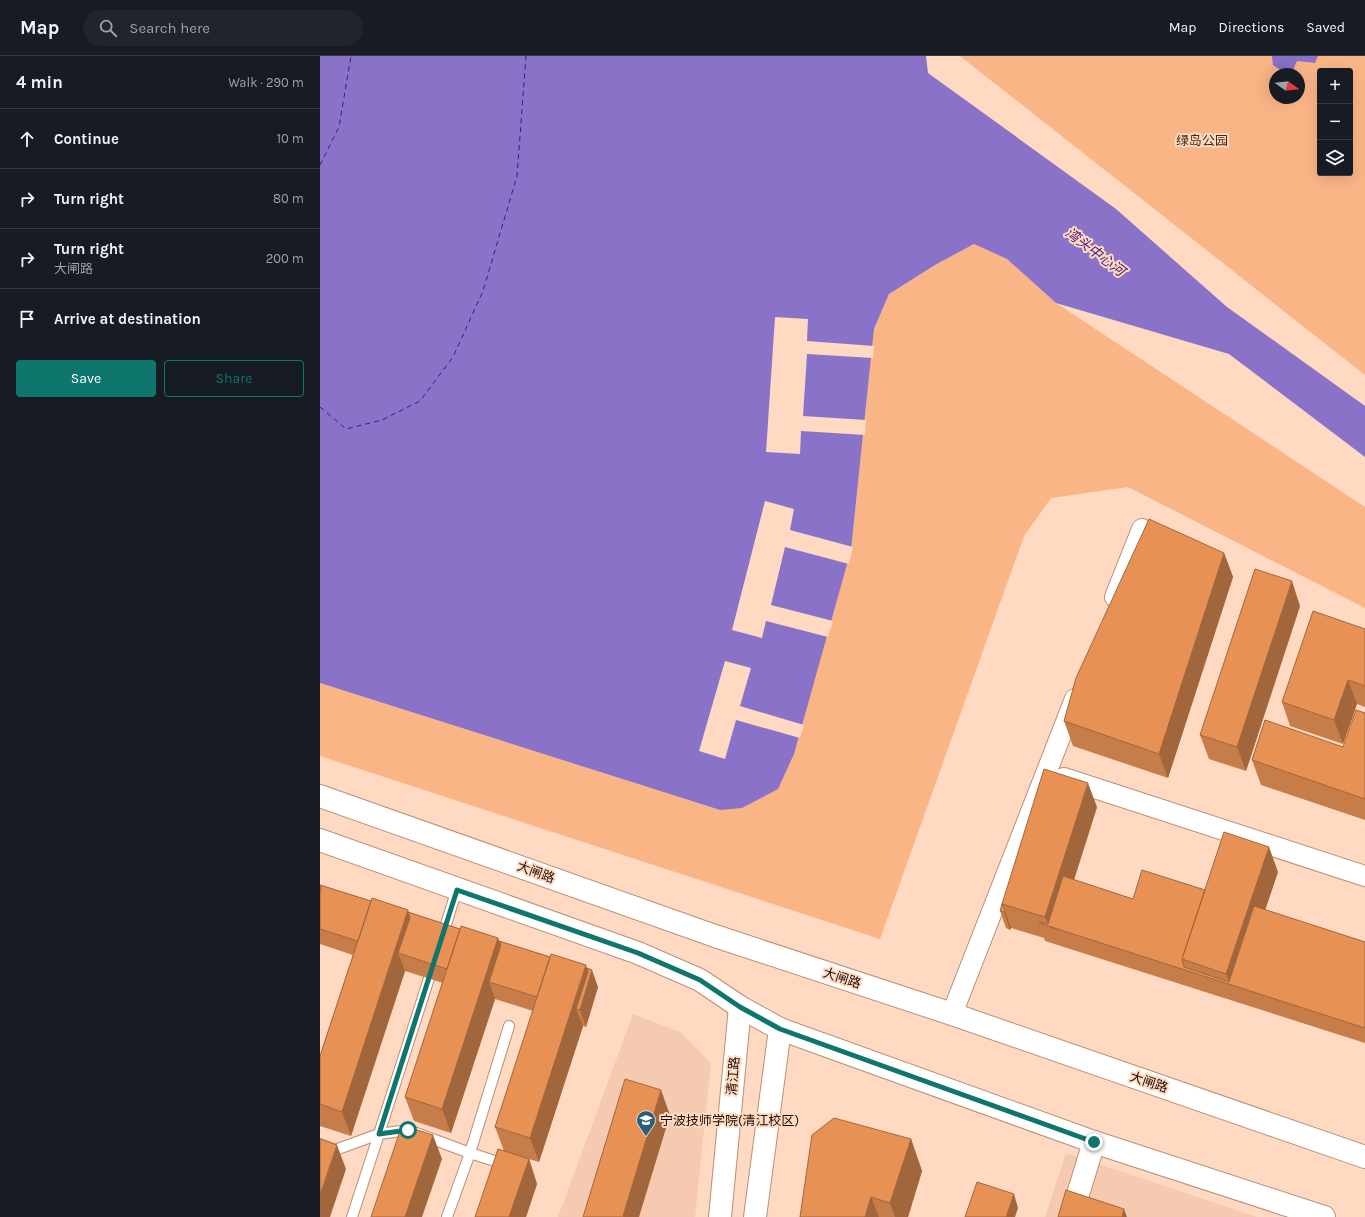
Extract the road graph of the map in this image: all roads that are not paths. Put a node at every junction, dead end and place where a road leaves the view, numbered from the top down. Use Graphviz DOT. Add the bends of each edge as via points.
graph roads {
  1 [pos="1142,529"];
  2 [pos="1107,617"];
  3 [pos="1081,684"];
  4 [pos="1047,773"];
  5 [pos="320,796"];
  6 [pos="320,840"];
  7 [pos="1365,876"];
  8 [pos="457,890"];
  9 [pos="740,1007"];
  10 [pos="952,1014"];
  11 [pos="509,1026"];
  12 [pos="780,1029"];
  13 [pos="379,1134"];
  14 [pos="1094,1142"];
  15 [pos="320,1144"];
  16 [pos="470,1153"];
  17 [pos="1365,1157"];
  18 [pos="519,1169"];
  19 [pos="352,1217"];
  20 [pos="447,1217"];
  21 [pos="720,1217"];
  22 [pos="755,1217"];
  23 [pos="1071,1217"];
  24 [pos="1324,1217"];
  1 -- 2 [label="street"];
  3 -- 4 [label="street"];
  4 -- 7 [label="street"];
  4 -- 10 [label="street"];
  5 -- 10 [label="main road, 大闸路" via="715,936"];
  6 -- 8 [label="main road"];
  8 -- 9 [label="main road" via="638,953 700,980"];
  8 -- 13 [label="lane"];
  9 -- 12 [label="main road"];
  9 -- 21 [label="main road, 清江路"];
  10 -- 17 [label="main road, 大闸路"];
  11 -- 16 [label="lane"];
  12 -- 14 [label="main road"];
  12 -- 22 [label="main road"];
  13 -- 15 [label="lane" via="335,1150"];
  13 -- 16 [label="lane" via="408,1130"];
  13 -- 19 [label="lane"];
  14 -- 23 [label="main road"];
  14 -- 24 [label="main road"];
  16 -- 18 [label="lane"];
  16 -- 20 [label="lane"];
}
